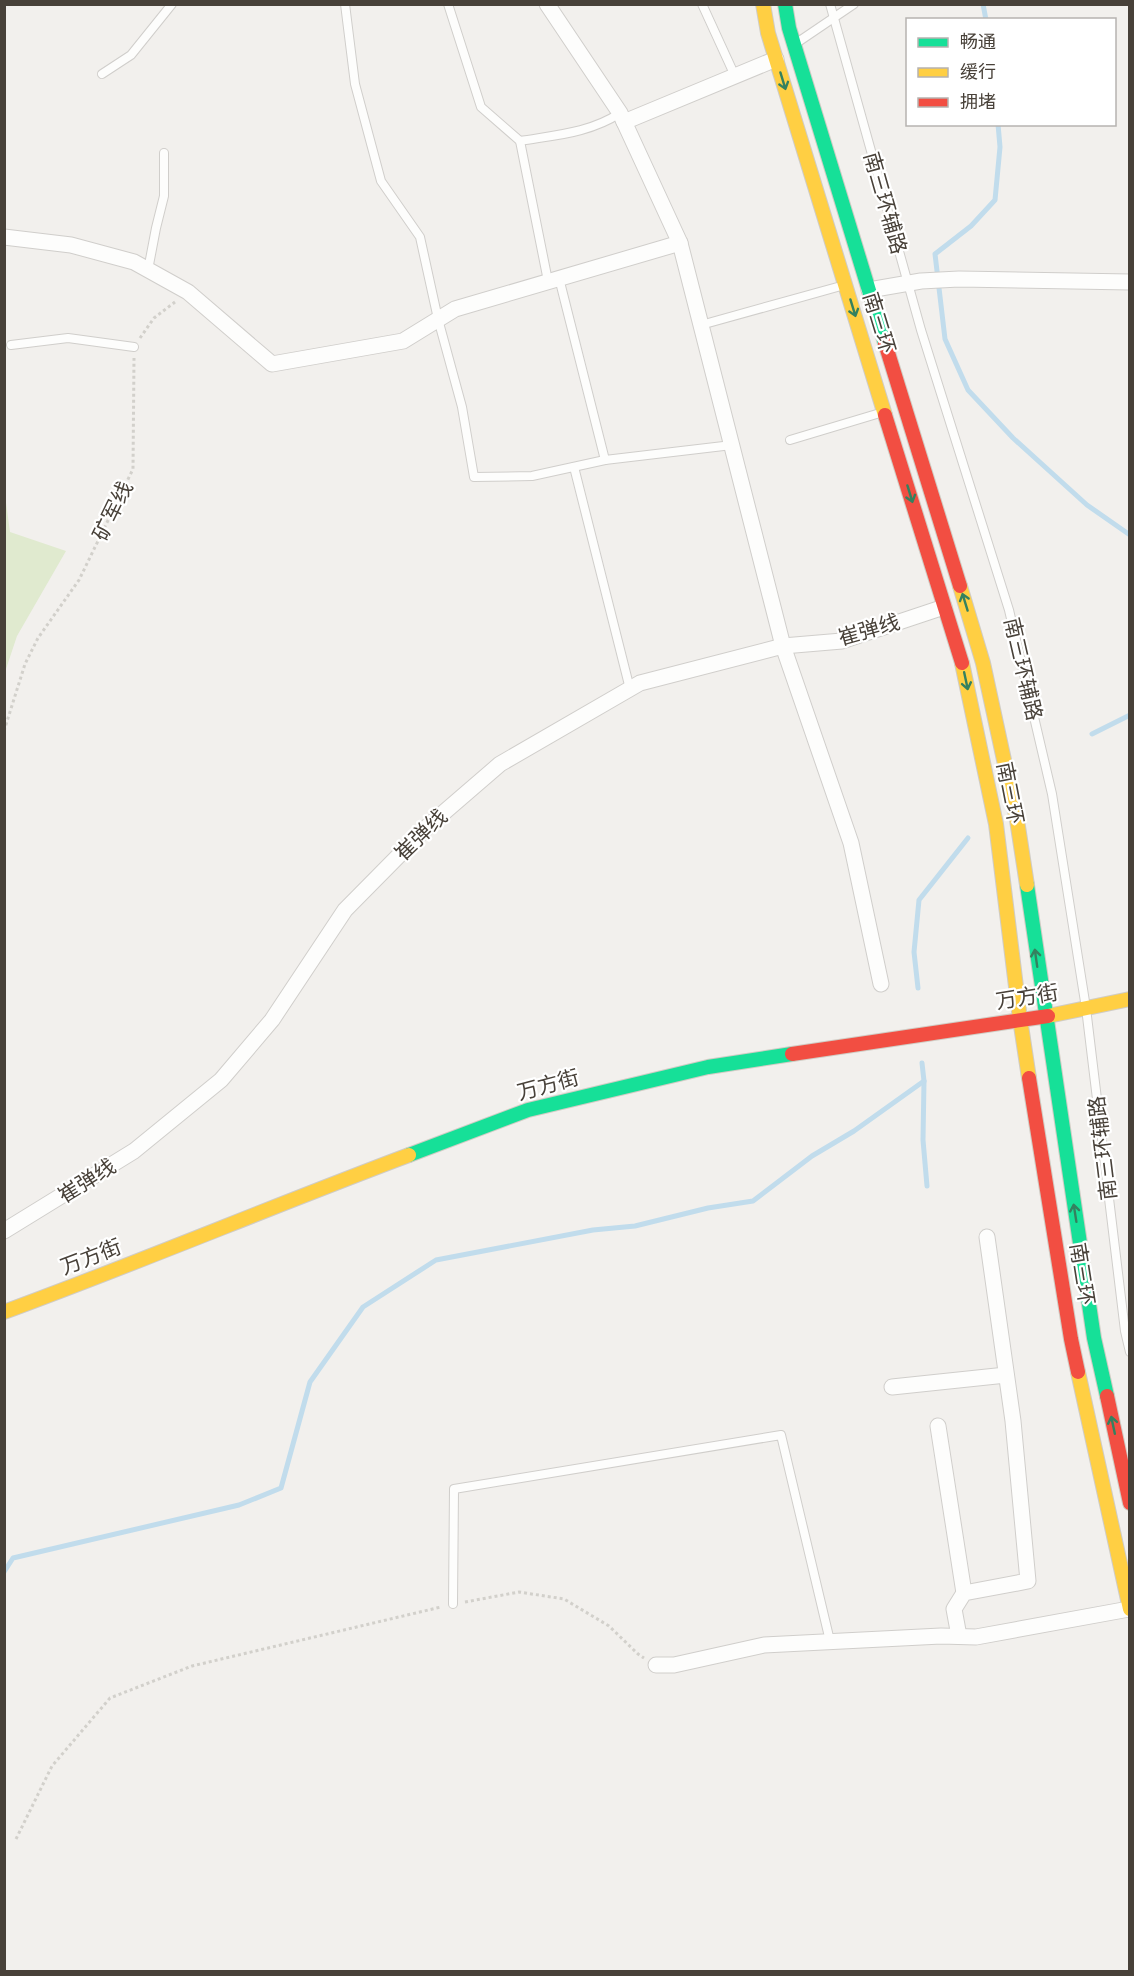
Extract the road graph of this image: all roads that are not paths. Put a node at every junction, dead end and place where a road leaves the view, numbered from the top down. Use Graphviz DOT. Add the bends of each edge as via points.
graph roads {
  1 [pos="172,4"];
  2 [pos="345,4"];
  3 [pos="448,4"];
  4 [pos="547,4"];
  5 [pos="702,4"];
  6 [pos="764,4"];
  7 [pos="785,4"];
  8 [pos="830,4"];
  9 [pos="854,4"];
  10 [pos="832,19"];
  11 [pos="794,44"];
  12 [pos="777,60"];
  13 [pos="102,74"];
  14 [pos="735,76"];
  15 [pos="622,117"];
  16 [pos="520,141"];
  17 [pos="164,153"];
  18 [pos="4,237"];
  19 [pos="680,243"];
  20 [pos="148,270"];
  21 [pos="553,280"];
  22 [pos="914,282"];
  23 [pos="1130,282"];
  24 [pos="846,285"];
  25 [pos="869,290"];
  26 [pos="438,319"];
  27 [pos="701,325"];
  28 [pos="11,345"];
  29 [pos="134,347"];
  30 [pos="885,412"];
  31 [pos="790,441"];
  32 [pos="732,446"];
  33 [pos="605,460"];
  34 [pos="574,467"];
  35 [pos="944,607"];
  36 [pos="783,646"];
  37 [pos="630,688"];
  38 [pos="881,984"];
  39 [pos="1130,999"];
  40 [pos="1086,1008"];
  41 [pos="1045,1017"];
  42 [pos="1020,1019"];
  43 [pos="4,1231"];
  44 [pos="987,1237"];
  45 [pos="4,1312"];
  46 [pos="1130,1352"];
  47 [pos="1006,1375"];
  48 [pos="892,1387"];
  49 [pos="938,1426"];
  50 [pos="1130,1503"];
  51 [pos="964,1593"];
  52 [pos="453,1605"];
  53 [pos="1129,1609"];
  54 [pos="959,1636"];
  55 [pos="830,1641"];
  56 [pos="656,1665"];
  1 -- 13 [label="lane" via="131,55"];
  2 -- 26 [label="lane" via="356,84 381,181 420,237"];
  3 -- 16 [label="lane" via="481,107"];
  4 -- 15 [label="street"];
  5 -- 14 [label="lane"];
  6 -- 12 [label="main road, 南三环"];
  7 -- 11 [label="main road, 南三环"];
  8 -- 10 [label="lane, 南三环辅路"];
  9 -- 10 [label="lane"];
  10 -- 11 [label="lane"];
  10 -- 22 [label="lane, 南三环辅路"];
  11 -- 25 [label="main road, 南三环"];
  12 -- 14 [label="street"];
  12 -- 24 [label="main road, 南三环, one-way"];
  14 -- 15 [label="street"];
  15 -- 16 [label="lane" via="578,132"];
  15 -- 19 [label="street"];
  16 -- 21 [label="lane"];
  17 -- 20 [label="lane" via="164,196"];
  18 -- 20 [label="street" via="71,245 134,262"];
  19 -- 21 [label="street"];
  19 -- 27 [label="street"];
  20 -- 26 [label="street" via="188,292 272,364 402,341"];
  21 -- 26 [label="street" via="455,309"];
  21 -- 33 [label="lane"];
  22 -- 23 [label="street"];
  22 -- 25 [label="street"];
  22 -- 40 [label="lane, 南三环辅路" via="1009,610 1052,794"];
  24 -- 27 [label="lane"];
  24 -- 30 [label="main road, 南三环, one-way"];
  41 -- 25 [label="main road, 南三环, one-way" via="1017,820 983,663"];
  26 -- 34 [label="lane" via="462,407 474,477 532,476"];
  27 -- 32 [label="street"];
  28 -- 29 [label="lane" via="68,338"];
  30 -- 31 [label="lane"];
  30 -- 35 [label="main road, 南三环, one-way"];
  32 -- 33 [label="lane"];
  32 -- 36 [label="street"];
  33 -- 34 [label="lane"];
  34 -- 37 [label="lane"];
  35 -- 36 [label="street, 崔弹线" via="842,640"];
  35 -- 42 [label="main road, 南三环, one-way" via="963,668 996,824"];
  36 -- 37 [label="street, 崔弹线"];
  36 -- 38 [label="street" via="851,843"];
  37 -- 43 [label="street, 崔弹线" via="500,764 427,827 345,909 272,1020 221,1080 134,1151"];
  39 -- 40 [label="main road, 万方街"];
  40 -- 41 [label="main road, 万方街"];
  40 -- 46 [label="lane, 南三环辅路"];
  41 -- 42 [label="main road, 万方街"];
  50 -- 41 [label="main road, 南三环, one-way" via="1094,1338"];
  42 -- 45 [label="main road, 万方街" via="708,1067 528,1110"];
  42 -- 53 [label="main road, 南三环" via="1071,1339"];
  44 -- 47 [label="street"];
  47 -- 48 [label="street"];
  47 -- 51 [label="street" via="1028,1581"];
  49 -- 51 [label="street"];
  51 -- 54 [label="street" via="954,1609"];
  52 -- 55 [label="lane" via="454,1489 781,1435"];
  53 -- 54 [label="street" via="976,1637"];
  54 -- 55 [label="street"];
  55 -- 56 [label="street" via="764,1645 674,1665"];
}
